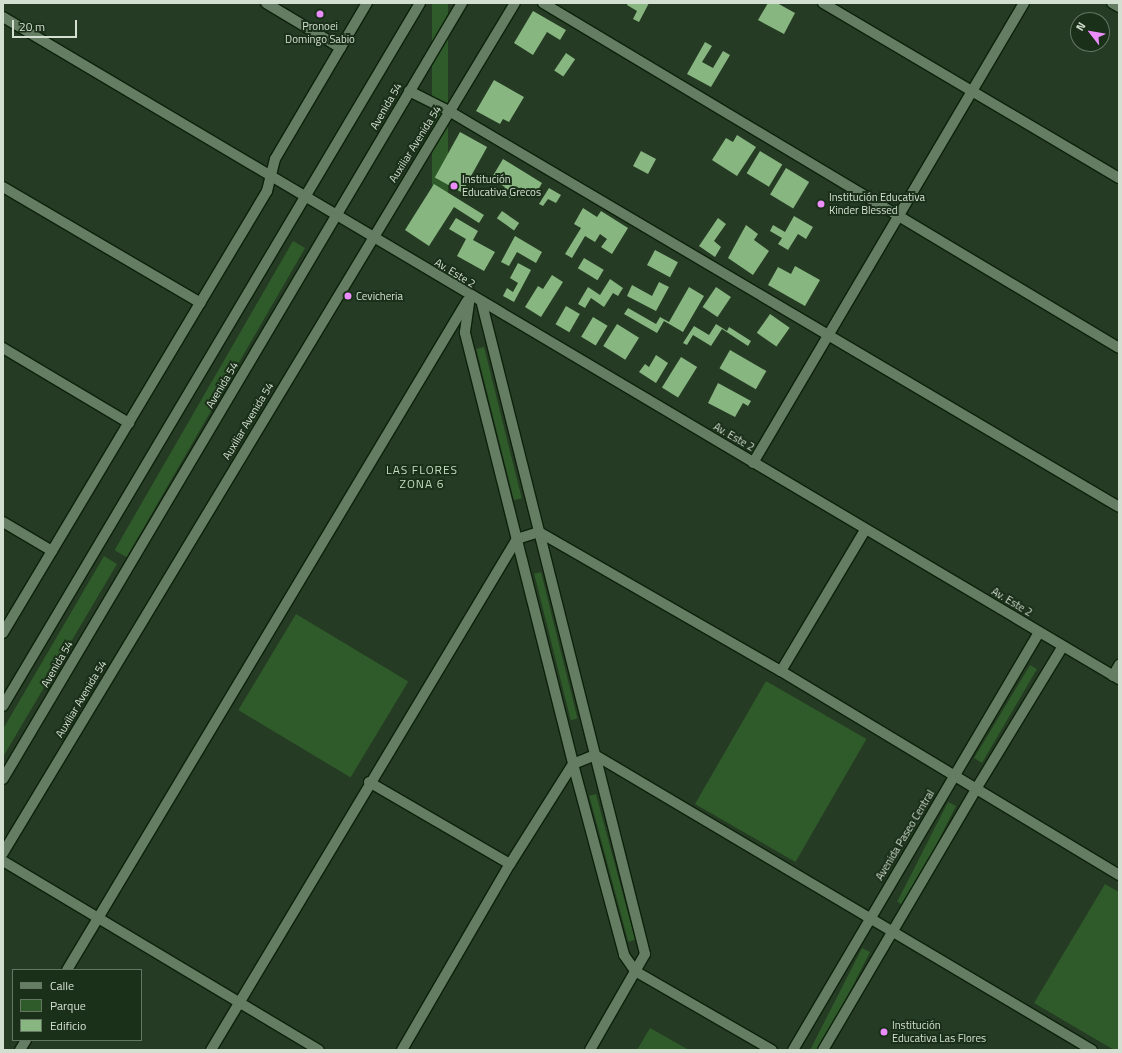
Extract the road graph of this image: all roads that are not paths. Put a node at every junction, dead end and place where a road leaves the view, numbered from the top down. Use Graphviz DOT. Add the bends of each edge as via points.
graph roads {
  1 [pos="266,3"];
  2 [pos="367,3"];
  3 [pos="420,3"];
  4 [pos="462,3"];
  5 [pos="515,3"];
  6 [pos="543,3"];
  7 [pos="822,3"];
  8 [pos="1024,3"];
  9 [pos="1112,3"];
  10 [pos="1119,7"];
  11 [pos="3,17"];
  12 [pos="341,48"];
  13 [pos="408,91"];
  14 [pos="971,91"];
  15 [pos="449,112"];
  16 [pos="271,177"];
  17 [pos="1119,178"];
  18 [pos="3,187"];
  19 [pos="307,197"];
  20 [pos="336,215"];
  21 [pos="899,217"];
  22 [pos="372,237"];
  23 [pos="470,296"];
  24 [pos="201,303"];
  25 [pos="482,304"];
  26 [pos="829,337"];
  27 [pos="3,348"];
  28 [pos="1119,348"];
  29 [pos="129,423"];
  30 [pos="753,462"];
  31 [pos="1119,507"];
  32 [pos="3,522"];
  33 [pos="865,530"];
  34 [pos="539,532"];
  35 [pos="517,539"];
  36 [pos="52,551"];
  37 [pos="1039,632"];
  38 [pos="3,633"];
  39 [pos="1063,646"];
  40 [pos="1119,666"];
  41 [pos="781,671"];
  42 [pos="1116,678"];
  43 [pos="3,706"];
  44 [pos="595,755"];
  45 [pos="573,764"];
  46 [pos="954,776"];
  47 [pos="3,779"];
  48 [pos="369,782"];
  49 [pos="976,789"];
  50 [pos="3,853"];
  51 [pos="3,861"];
  52 [pos="510,864"];
  53 [pos="1119,875"];
  54 [pos="871,917"];
  55 [pos="97,918"];
  56 [pos="893,931"];
  57 [pos="68,969"];
  58 [pos="635,971"];
  59 [pos="239,1002"];
  60 [pos="25,1041"];
  61 [pos="20,1050"];
  62 [pos="211,1050"];
  63 [pos="319,1050"];
  64 [pos="402,1050"];
  65 [pos="590,1050"];
  66 [pos="772,1050"];
  67 [pos="793,1050"];
  68 [pos="823,1050"];
  69 [pos="1092,1050"];
  1 -- 12 [label="street"];
  2 -- 12 [label="street"];
  3 -- 19 [label="street, Avenida 54"];
  4 -- 13 [label="street, Avenida 54"];
  5 -- 15 [label="street, Auxiliar Avenida 54"];
  6 -- 21 [label="street"];
  7 -- 14 [label="street"];
  8 -- 14 [label="street"];
  9 -- 10 [label="street"];
  11 -- 16 [label="street, Av. Este 2"];
  12 -- 16 [label="street" via="275,159"];
  13 -- 15 [label="street"];
  13 -- 20 [label="street, Avenida 54"];
  14 -- 17 [label="street"];
  14 -- 21 [label="street"];
  15 -- 22 [label="street, Auxiliar Avenida 54"];
  15 -- 26 [label="street"];
  16 -- 19 [label="street, Av. Este 2"];
  16 -- 24 [label="street" via="267,191"];
  18 -- 24 [label="street"];
  19 -- 20 [label="street, Av. Este 2"];
  19 -- 43 [label="street, Avenida 54"];
  20 -- 22 [label="street, Av. Este 2"];
  20 -- 47 [label="street, Avenida 54"];
  21 -- 26 [label="street"];
  21 -- 28 [label="street"];
  22 -- 23 [label="street, Av. Este 2"];
  22 -- 50 [label="street, Auxiliar Avenida 54"];
  23 -- 25 [label="street, Av. Este 2"];
  23 -- 35 [label="street" via="465,333"];
  23 -- 55 [label="street"];
  24 -- 29 [label="street"];
  25 -- 30 [label="street, Av. Este 2"];
  25 -- 34 [label="street"];
  26 -- 30 [label="street"];
  26 -- 31 [label="street"];
  27 -- 29 [label="street"];
  29 -- 36 [label="street"];
  30 -- 33 [label="street, Av. Este 2"];
  32 -- 36 [label="street"];
  33 -- 37 [label="street, Av. Este 2"];
  33 -- 41 [label="street"];
  34 -- 35 [label="street"];
  34 -- 41 [label="street"];
  34 -- 44 [label="street"];
  35 -- 45 [label="street"];
  35 -- 48 [label="street"];
  36 -- 38 [label="street"];
  37 -- 39 [label="street, Av. Este 2"];
  37 -- 46 [label="street, Avenida Paseo Central"];
  39 -- 42 [label="street, Av. Este 2"];
  39 -- 49 [label="street"];
  40 -- 42 [label="street"];
  41 -- 46 [label="street"];
  44 -- 45 [label="street"];
  44 -- 54 [label="street"];
  44 -- 58 [label="street" via="645,954"];
  45 -- 52 [label="street"];
  45 -- 58 [label="street" via="624,955"];
  46 -- 49 [label="street"];
  46 -- 54 [label="street, Avenida Paseo Central"];
  48 -- 52 [label="street"];
  48 -- 59 [label="street"];
  49 -- 53 [label="street"];
  49 -- 56 [label="street"];
  51 -- 55 [label="street"];
  52 -- 64 [label="street"];
  54 -- 56 [label="street"];
  54 -- 67 [label="street, Avenida Paseo Central"];
  55 -- 57 [label="street"];
  55 -- 59 [label="street"];
  56 -- 68 [label="street"];
  56 -- 69 [label="street"];
  58 -- 65 [label="street"];
  58 -- 66 [label="street"];
  59 -- 62 [label="street"];
  59 -- 63 [label="street"];
  60 -- 61 [label="street"];
}
